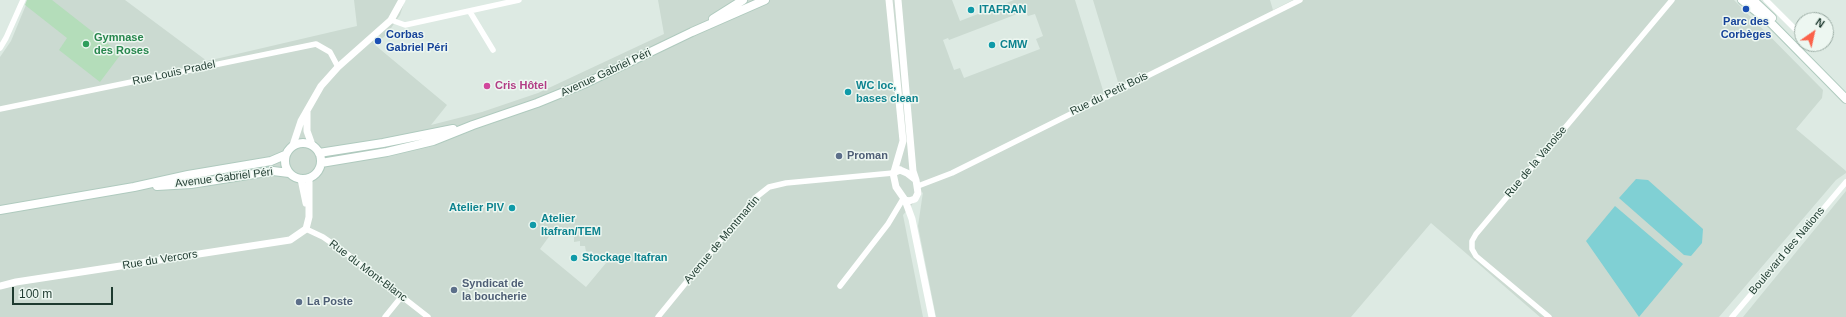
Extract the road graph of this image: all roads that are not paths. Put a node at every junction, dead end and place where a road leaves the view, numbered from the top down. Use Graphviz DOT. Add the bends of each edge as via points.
graph roads {
  1 [pos="23,0"];
  2 [pos="402,0"];
  3 [pos="518,0"];
  4 [pos="742,0"];
  5 [pos="765,0"];
  6 [pos="889,0"];
  7 [pos="898,0"];
  8 [pos="1300,0"];
  9 [pos="1672,0"];
  10 [pos="1742,0"];
  11 [pos="1753,0"];
  12 [pos="1766,0"];
  13 [pos="470,12"];
  14 [pos="391,20"];
  15 [pos="1794,28"];
  16 [pos="692,32"];
  17 [pos="0,48"];
  18 [pos="492,50"];
  19 [pos="338,67"];
  20 [pos="1846,93"];
  21 [pos="1846,99"];
  22 [pos="0,109"];
  23 [pos="307,112"];
  24 [pos="473,125"];
  25 [pos="293,145"];
  26 [pos="312,145"];
  27 [pos="319,153"];
  28 [pos="285,155"];
  29 [pos="321,163"];
  30 [pos="289,173"];
  31 [pos="894,173"];
  32 [pos="305,178"];
  33 [pos="917,183"];
  34 [pos="1845,184"];
  35 [pos="134,187"];
  36 [pos="904,199"];
  37 [pos="915,199"];
  38 [pos="0,210"];
  39 [pos="912,219"];
  40 [pos="306,229"];
  41 [pos="0,286"];
  42 [pos="840,286"];
  43 [pos="402,296"];
  44 [pos="385,317"];
  45 [pos="428,317"];
  46 [pos="658,317"];
  47 [pos="932,317"];
  48 [pos="1549,317"];
  49 [pos="1732,317"];
  1 -- 17 [label="street"];
  2 -- 14 [label="street"];
  3 -- 13 [label="street"];
  4 -- 16 [label="main road, Avenue Gabriel Péri"];
  5 -- 16 [label="main road, Avenue Gabriel Péri"];
  6 -- 31 [label="street" via="902,141"];
  7 -- 33 [label="street" via="911,156"];
  8 -- 33 [label="street, Rue du Petit Bois" via="952,172"];
  9 -- 48 [label="street, Rue de la Vanoise" via="1472,241 1472,249 1476,256"];
  10 -- 21 [label="main road" via="1772,24"];
  11 -- 20 [label="main road"];
  12 -- 15 [label="street"];
  13 -- 14 [label="street" via="405,25"];
  13 -- 18 [label="street"];
  14 -- 19 [label="street"];
  16 -- 24 [label="main road, Avenue Gabriel Péri" via="586,83"];
  19 -- 22 [label="street, Rue Louis Pradel" via="330,52 316,44"];
  19 -- 23 [label="street" via="321,86"];
  23 -- 25 [label="street" via="301,121"];
  23 -- 26 [label="street" via="307,131"];
  24 -- 27 [label="main road, Avenue Gabriel Péri"];
  24 -- 29 [label="main road, Avenue Gabriel Péri" via="433,141"];
  25 -- 26 [label="main road" via="300,142"];
  25 -- 28 [label="main road"];
  26 -- 27 [label="main road"];
  27 -- 29 [label="main road"];
  28 -- 30 [label="main road"];
  28 -- 35 [label="main road, Avenue Gabriel Péri" via="271,161"];
  29 -- 32 [label="main road" via="317,172"];
  30 -- 32 [label="main road"];
  30 -- 35 [label="main road, Avenue Gabriel Péri" via="273,171 191,184"];
  31 -- 33 [label="street" via="900,170 907,173"];
  31 -- 36 [label="street" via="896,187"];
  31 -- 46 [label="street, Avenue de Montmartin" via="786,183 769,187 756,198"];
  32 -- 40 [label="street" via="309,217"];
  33 -- 37 [label="street" via="918,194"];
  34 -- 49 [label="street, Boulevard des Nations"];
  35 -- 38 [label="main road, Avenue Gabriel Péri"];
  36 -- 37 [label="street"];
  36 -- 39 [label="street"];
  36 -- 42 [label="street"];
  37 -- 39 [label="street"];
  39 -- 47 [label="street"];
  40 -- 41 [label="street, Rue du Vercors" via="290,240"];
  40 -- 43 [label="street, Rue du Mont-Blanc" via="346,252"];
  43 -- 44 [label="street"];
  43 -- 45 [label="street, Rue du Mont-Blanc"];
}
